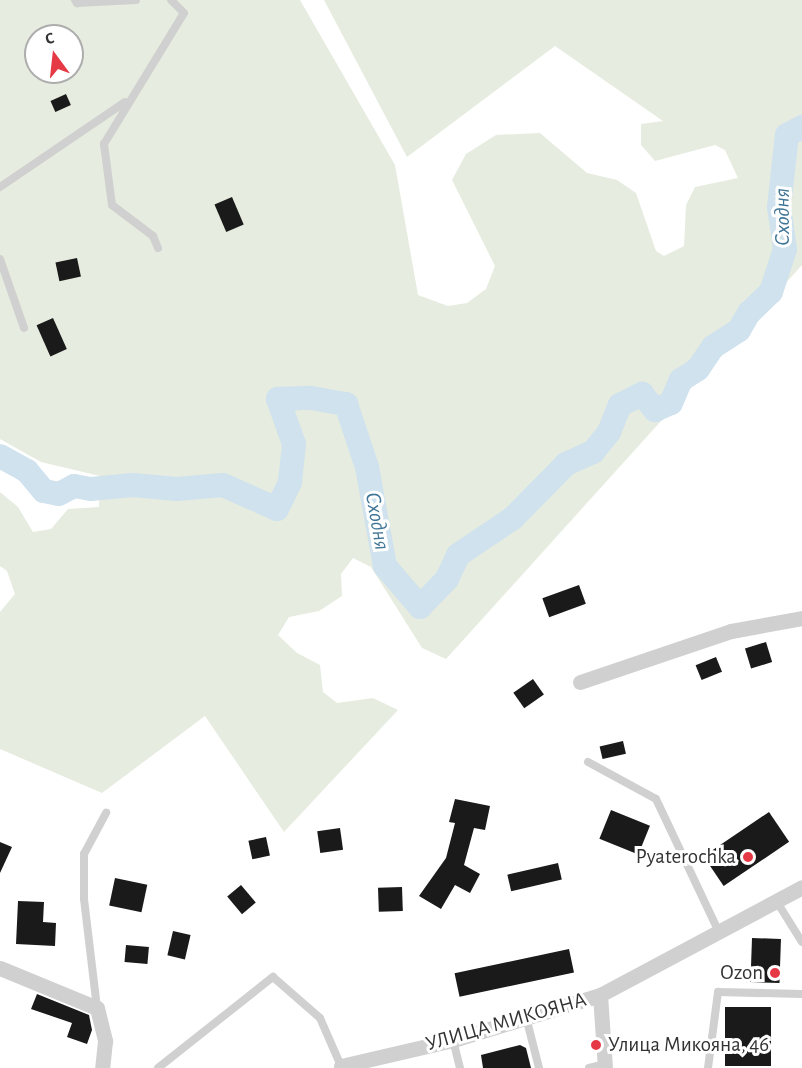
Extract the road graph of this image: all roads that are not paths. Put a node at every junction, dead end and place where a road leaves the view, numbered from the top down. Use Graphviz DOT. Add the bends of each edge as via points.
graph roads {
  1 [pos="75,0"];
  2 [pos="136,0"];
  3 [pos="171,0"];
  4 [pos="128,100"];
  5 [pos="0,187"];
  6 [pos="158,248"];
  7 [pos="0,259"];
  8 [pos="24,328"];
  9 [pos="802,618"];
  10 [pos="580,682"];
  11 [pos="588,762"];
  12 [pos="106,813"];
  13 [pos="802,887"];
  14 [pos="777,903"];
  15 [pos="719,932"];
  16 [pos="802,942"];
  17 [pos="0,968"];
  18 [pos="802,994"];
  19 [pos="600,995"];
  20 [pos="97,1008"];
  21 [pos="525,1015"];
  22 [pos="453,1040"];
  23 [pos="341,1066"];
  24 [pos="605,1066"];
  25 [pos="102,1068"];
  26 [pos="158,1068"];
  27 [pos="460,1068"];
  28 [pos="539,1068"];
  29 [pos="589,1068"];
  30 [pos="708,1068"];
  1 -- 2 [label="lane"];
  3 -- 4 [label="lane" via="184,13"];
  4 -- 5 [label="lane"];
  4 -- 6 [label="lane" via="104,144 112,205 153,236"];
  7 -- 8 [label="lane"];
  9 -- 10 [label="street" via="730,631"];
  11 -- 15 [label="lane" via="656,799"];
  12 -- 20 [label="lane" via="84,854 84,899"];
  13 -- 14 [label="street, УЛИЦА МИКОЯНА"];
  14 -- 15 [label="street, УЛИЦА МИКОЯНА"];
  14 -- 16 [label="lane"];
  15 -- 19 [label="street, УЛИЦА МИКОЯНА"];
  17 -- 20 [label="street"];
  18 -- 30 [label="lane" via="718,992"];
  19 -- 21 [label="street, УЛИЦА МИКОЯНА"];
  19 -- 24 [label="street, УЛИЦА МИКОЯНА"];
  20 -- 25 [label="street" via="105,1041"];
  21 -- 22 [label="street, УЛИЦА МИКОЯНА"];
  21 -- 28 [label="lane"];
  22 -- 23 [label="street, УЛИЦА МИКОЯНА"];
  22 -- 27 [label="lane"];
  23 -- 26 [label="lane" via="321,1018 273,977"];
  24 -- 29 [label="lane"];
}
